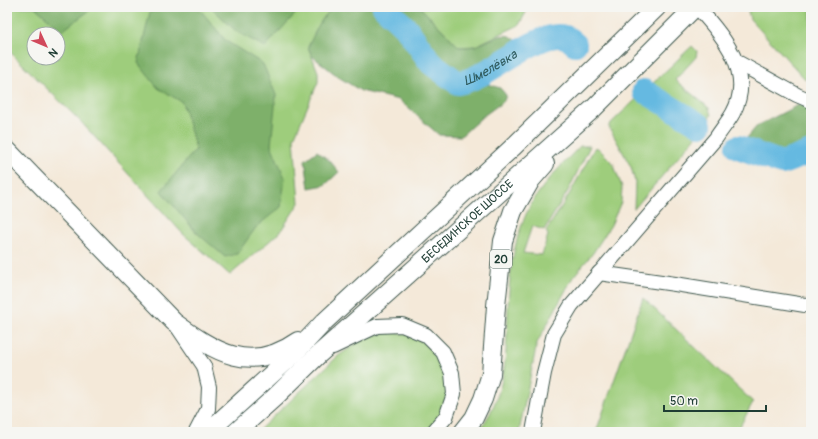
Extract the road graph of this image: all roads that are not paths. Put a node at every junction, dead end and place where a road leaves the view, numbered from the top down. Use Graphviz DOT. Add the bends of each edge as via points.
graph roads {
  1 [pos="657,7"];
  2 [pos="696,7"];
  3 [pos="736,62"];
  4 [pos="811,101"];
  5 [pos="594,108"];
  6 [pos="7,150"];
  7 [pos="599,273"];
  8 [pos="811,306"];
  9 [pos="174,322"];
  10 [pos="324,322"];
  11 [pos="318,355"];
  12 [pos="196,432"];
  13 [pos="208,432"];
  14 [pos="236,432"];
  15 [pos="433,432"];
  16 [pos="463,432"];
  17 [pos="533,432"];
  1 -- 10 [label="main road, БЕСЕДИНСКОЕ ШОССЕ" via="512,148"];
  2 -- 3 [label="street" via="711,22 731,50"];
  2 -- 5 [label="main road, БЕСЕДИНСКОЕ ШОССЕ"];
  3 -- 4 [label="street"];
  3 -- 7 [label="street" via="739,95 734,113 716,138"];
  5 -- 11 [label="main road, БЕСЕДИНСКОЕ ШОССЕ"];
  5 -- 16 [label="main road, 20" via="531,180 513,211 504,241 491,374 483,400"];
  6 -- 9 [label="main road"];
  7 -- 8 [label="street"];
  7 -- 17 [label="street" via="571,306 554,334"];
  9 -- 10 [label="main road" via="202,342 243,358 267,356 290,347"];
  9 -- 12 [label="street" via="204,366 209,387 208,409"];
  10 -- 13 [label="main road, БЕСЕДИНСКОЕ ШОССЕ" via="295,353"];
  11 -- 14 [label="main road, БЕСЕДИНСКОЕ ШОССЕ"];
  11 -- 15 [label="street" via="377,326 402,325 426,335 443,352 452,373 454,394 446,417"];
}
